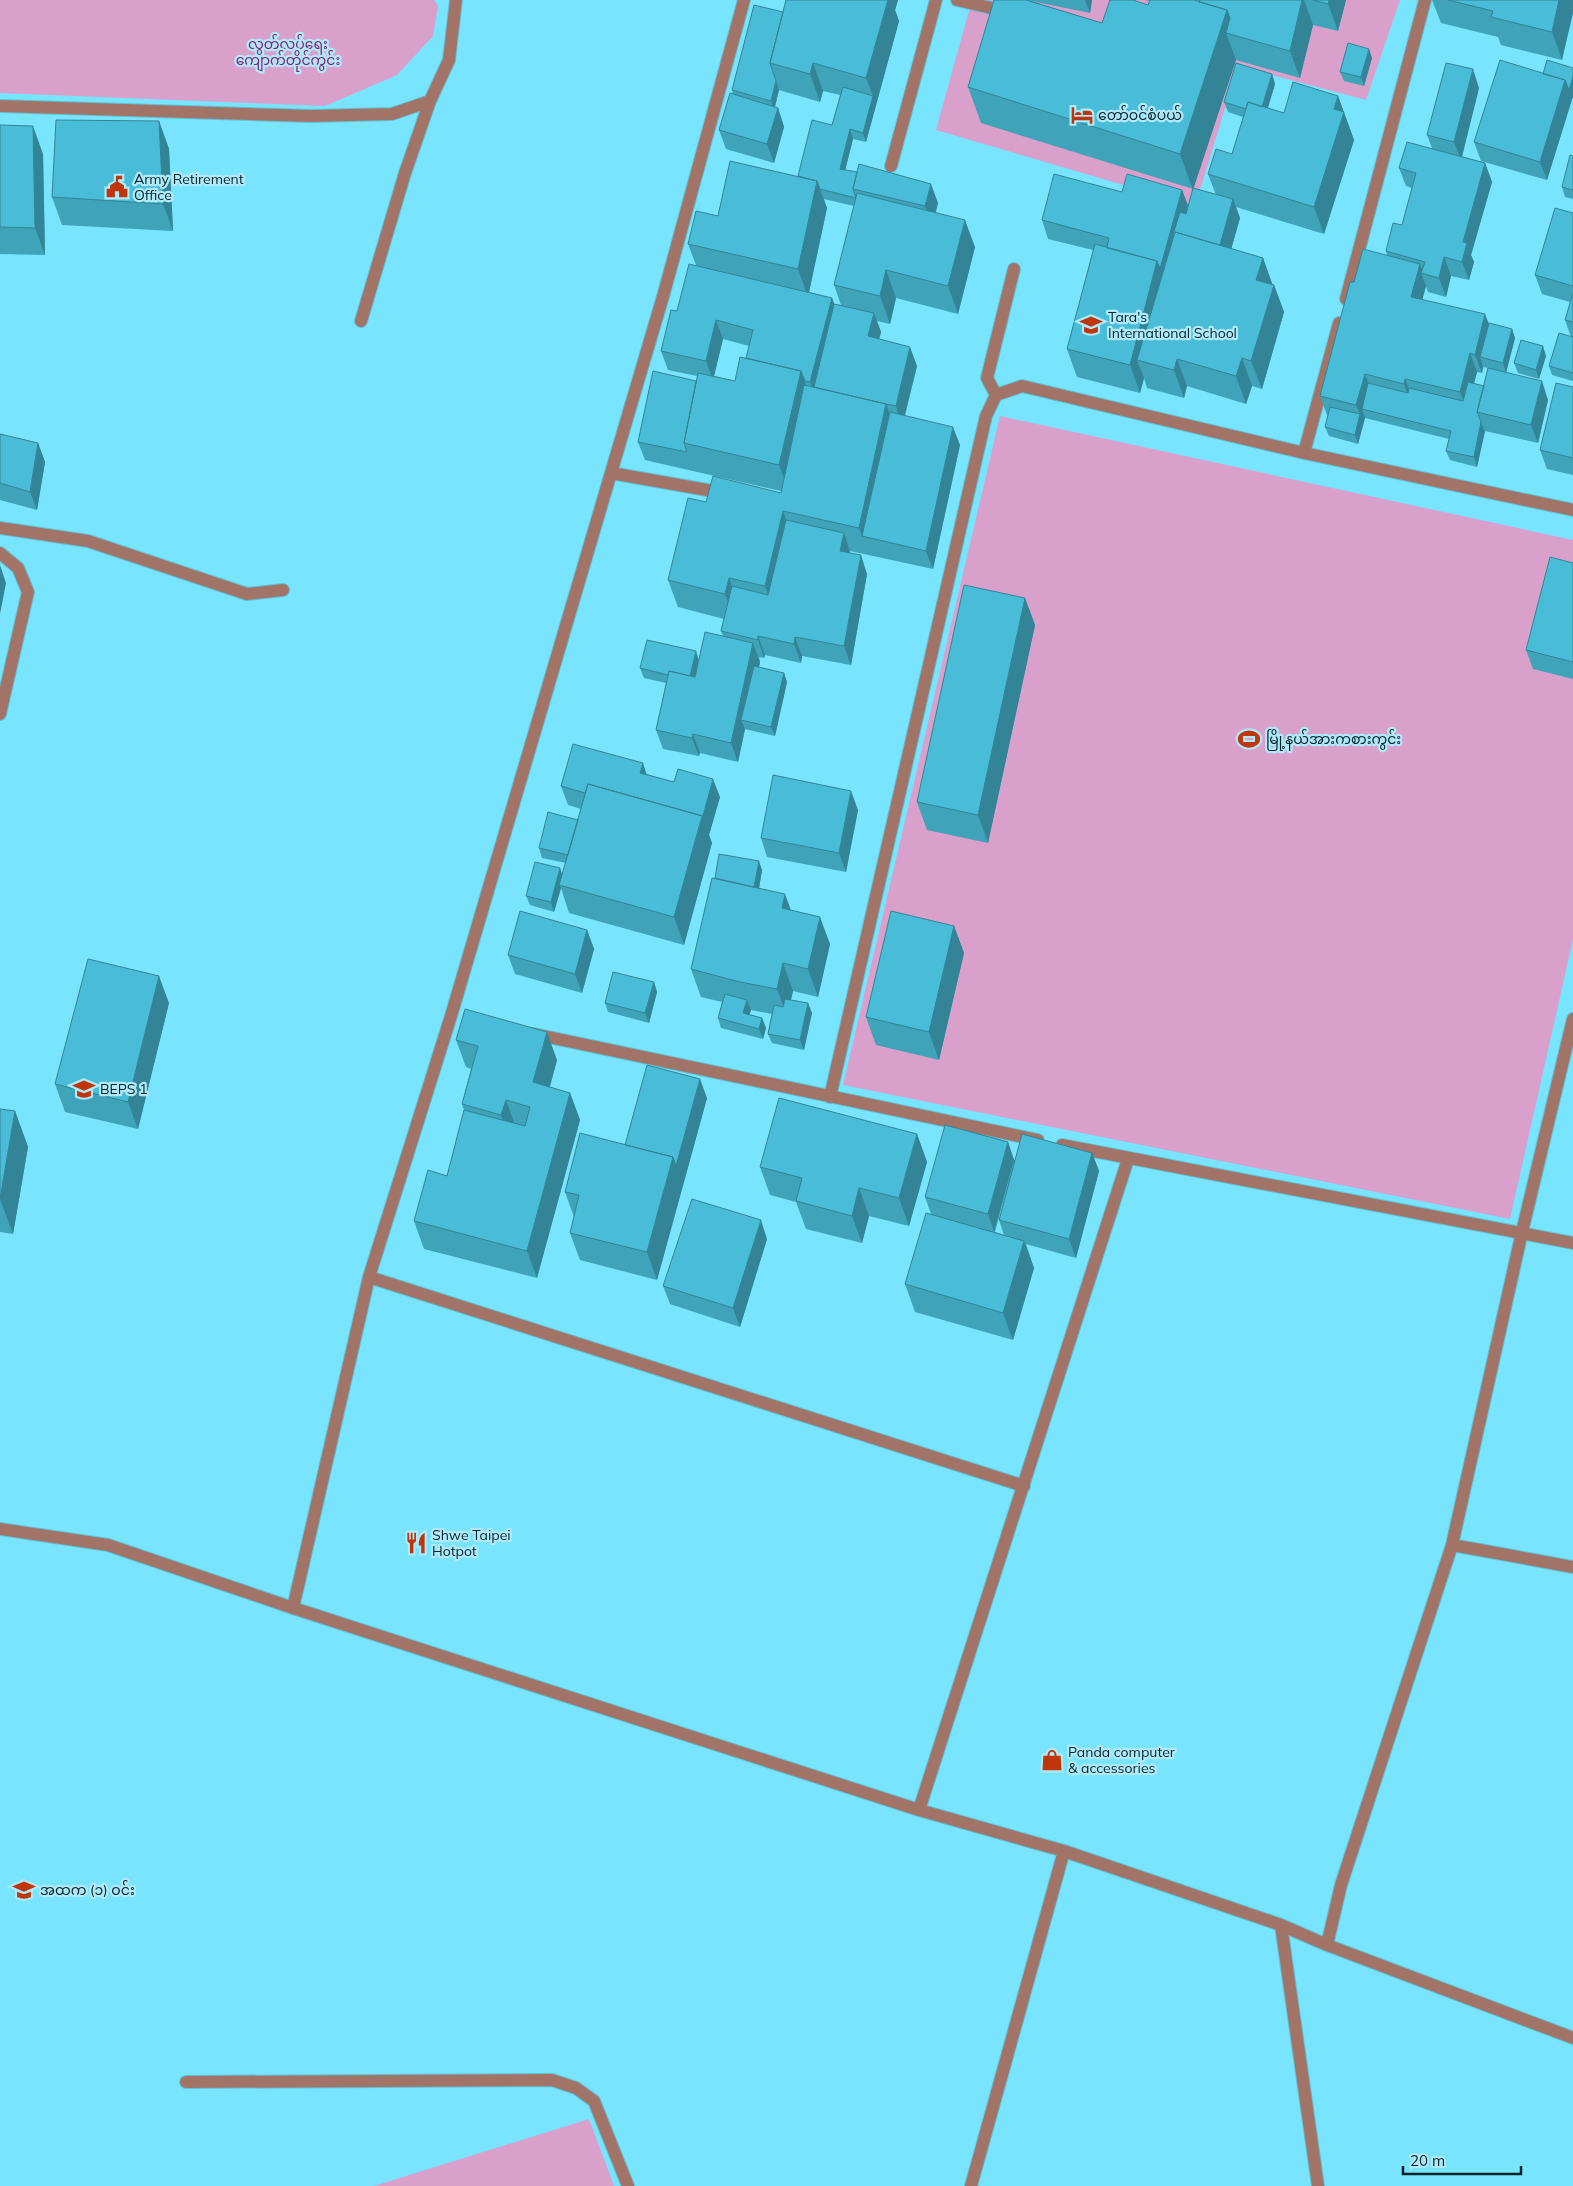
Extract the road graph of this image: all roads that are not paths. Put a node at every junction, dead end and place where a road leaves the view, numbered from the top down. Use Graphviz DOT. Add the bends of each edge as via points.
graph roads {
  1 [pos="456,0"];
  2 [pos="744,0"];
  3 [pos="936,0"];
  4 [pos="957,0"];
  5 [pos="1425,0"];
  6 [pos="1024,15"];
  7 [pos="430,101"];
  8 [pos="0,106"];
  9 [pos="891,166"];
  10 [pos="1014,269"];
  11 [pos="361,321"];
  12 [pos="996,395"];
  13 [pos="1304,453"];
  14 [pos="611,473"];
  15 [pos="732,494"];
  16 [pos="1573,510"];
  17 [pos="0,528"];
  18 [pos="0,553"];
  19 [pos="282,590"];
  20 [pos="0,714"];
  21 [pos="1573,1019"];
  22 [pos="519,1031"];
  23 [pos="830,1097"];
  24 [pos="1128,1159"];
  25 [pos="1522,1232"];
  26 [pos="1573,1243"];
  27 [pos="369,1277"];
  28 [pos="1024,1486"];
  29 [pos="0,1529"];
  30 [pos="1452,1545"];
  31 [pos="1573,1567"];
  32 [pos="293,1608"];
  33 [pos="919,1810"];
  34 [pos="1064,1851"];
  35 [pos="1281,1925"];
  36 [pos="1327,1945"];
  37 [pos="1573,2038"];
  38 [pos="186,2082"];
  39 [pos="628,2186"];
  40 [pos="971,2186"];
  41 [pos="1318,2186"];
  1 -- 7 [label="street" via="449,60"];
  2 -- 14 [label="street"];
  3 -- 9 [label="street"];
  4 -- 6 [label="street"];
  5 -- 13 [label="street"];
  7 -- 8 [label="street" via="392,114 311,116"];
  7 -- 11 [label="street"];
  10 -- 12 [label="street" via="987,378"];
  12 -- 13 [label="street" via="1022,386"];
  12 -- 23 [label="street" via="986,416"];
  13 -- 16 [label="street"];
  14 -- 15 [label="street"];
  14 -- 27 [label="street" via="456,1017"];
  17 -- 19 [label="street" via="88,542 247,594"];
  18 -- 20 [label="street" via="18,568 28,592"];
  21 -- 25 [label="street"];
  22 -- 23 [label="street"];
  23 -- 24 [label="street"];
  24 -- 25 [label="street"];
  24 -- 28 [label="street"];
  25 -- 26 [label="street"];
  25 -- 30 [label="street"];
  27 -- 28 [label="street"];
  27 -- 32 [label="street"];
  28 -- 33 [label="street"];
  29 -- 32 [label="street" via="108,1545"];
  30 -- 31 [label="street"];
  30 -- 36 [label="street" via="1341,1885"];
  32 -- 33 [label="street"];
  33 -- 34 [label="street"];
  34 -- 35 [label="street"];
  34 -- 40 [label="street"];
  35 -- 36 [label="street"];
  35 -- 41 [label="street"];
  36 -- 37 [label="street"];
  38 -- 39 [label="street" via="552,2080 576,2088 594,2101"];
}
